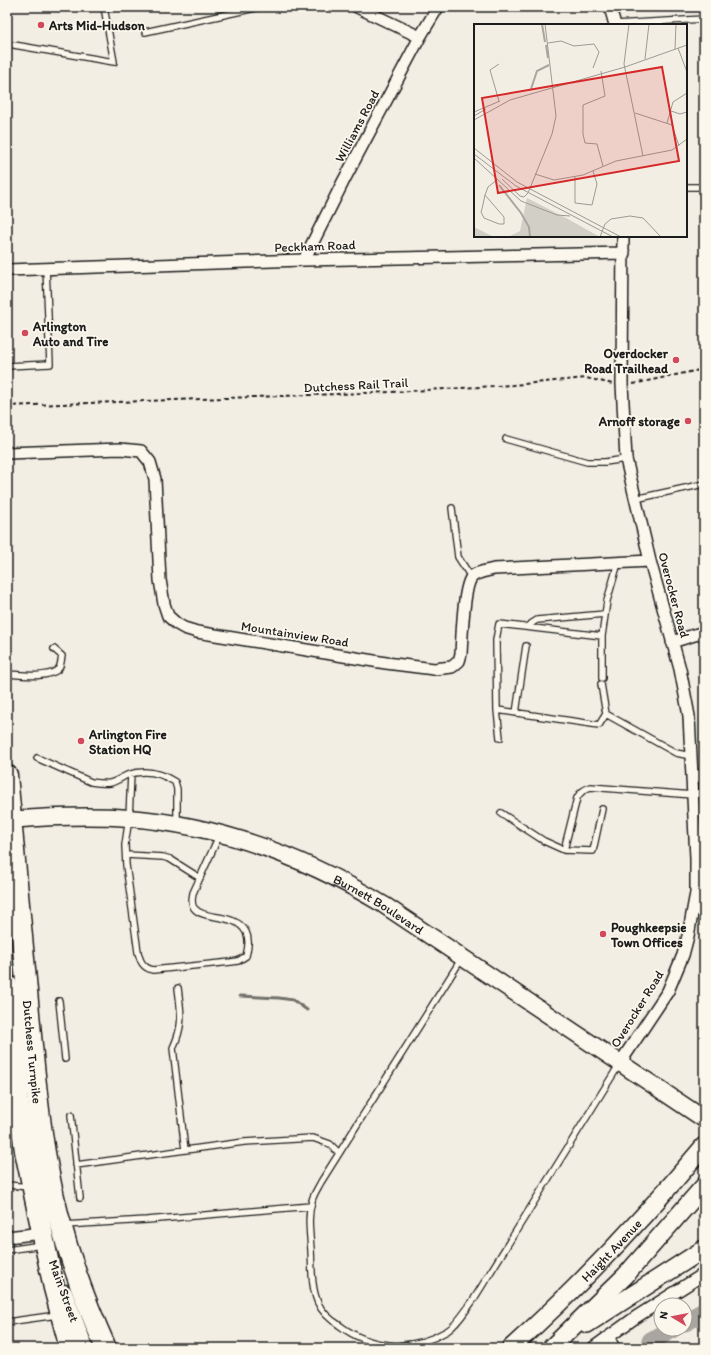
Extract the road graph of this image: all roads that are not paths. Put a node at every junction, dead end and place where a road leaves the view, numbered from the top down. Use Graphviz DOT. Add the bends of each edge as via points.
graph roads {
  1 [pos="104,7"];
  2 [pos="260,7"];
  3 [pos="357,7"];
  4 [pos="438,7"];
  5 [pos="610,7"];
  6 [pos="704,19"];
  7 [pos="615,24"];
  8 [pos="630,24"];
  9 [pos="145,32"];
  10 [pos="420,37"];
  11 [pos="14,45"];
  12 [pos="687,187"];
  13 [pos="704,187"];
  14 [pos="624,237"];
  15 [pos="624,253"];
  16 [pos="304,260"];
  17 [pos="46,268"];
  18 [pos="7,270"];
  19 [pos="7,366"];
  20 [pos="506,439"];
  21 [pos="7,453"];
  22 [pos="626,459"];
  23 [pos="704,484"];
  24 [pos="635,499"];
  25 [pos="452,508"];
  26 [pos="650,561"];
  27 [pos="618,563"];
  28 [pos="471,577"];
  29 [pos="605,614"];
  30 [pos="525,627"];
  31 [pos="704,632"];
  32 [pos="602,636"];
  33 [pos="672,642"];
  34 [pos="526,646"];
  35 [pos="54,649"];
  36 [pos="7,674"];
  37 [pos="497,710"];
  38 [pos="516,713"];
  39 [pos="606,714"];
  40 [pos="500,738"];
  41 [pos="691,756"];
  42 [pos="36,758"];
  43 [pos="131,774"];
  44 [pos="7,775"];
  45 [pos="692,775"];
  46 [pos="704,777"];
  47 [pos="693,795"];
  48 [pos="602,809"];
  49 [pos="501,813"];
  50 [pos="129,818"];
  51 [pos="9,820"];
  52 [pos="176,824"];
  53 [pos="220,833"];
  54 [pos="564,850"];
  55 [pos="126,855"];
  56 [pos="200,878"];
  57 [pos="462,958"];
  58 [pos="7,985"];
  59 [pos="178,988"];
  60 [pos="59,1001"];
  61 [pos="65,1059"];
  62 [pos="18,1063"];
  63 [pos="620,1063"];
  64 [pos="22,1096"];
  65 [pos="71,1115"];
  66 [pos="704,1118"];
  67 [pos="704,1146"];
  68 [pos="185,1150"];
  69 [pos="339,1153"];
  70 [pos="76,1165"];
  71 [pos="7,1185"];
  72 [pos="704,1186"];
  73 [pos="32,1187"];
  74 [pos="80,1198"];
  75 [pos="311,1206"];
  76 [pos="61,1225"];
  77 [pos="7,1237"];
  78 [pos="44,1239"];
  79 [pos="704,1249"];
  80 [pos="7,1250"];
  81 [pos="704,1274"];
  82 [pos="61,1315"];
  83 [pos="7,1322"];
  84 [pos="608,1337"];
  85 [pos="553,1346"];
  86 [pos="70,1348"];
  87 [pos="85,1348"];
  88 [pos="105,1348"];
  89 [pos="512,1348"];
  90 [pos="593,1348"];
  91 [pos="614,1348"];
  1 -- 11 [label="lane" via="114,62"];
  2 -- 9 [label="lane"];
  3 -- 10 [label="street"];
  4 -- 10 [label="street, Williams Road"];
  5 -- 7 [label="street"];
  6 -- 8 [label="lane"];
  10 -- 16 [label="street, Williams Road"];
  12 -- 13 [label="lane"];
  14 -- 15 [label="street, Overocker Road"];
  15 -- 16 [label="street, Peckham Road"];
  15 -- 22 [label="street, Overocker Road" via="622,384"];
  16 -- 17 [label="street, Peckham Road"];
  17 -- 18 [label="street, Peckham Road"];
  17 -- 19 [label="lane" via="50,364"];
  20 -- 22 [label="lane" via="586,462"];
  21 -- 28 [label="street, Mountainview Road" via="120,449 141,451 150,462 155,479 160,580 164,604 168,616 177,624 197,632 386,663 434,669 452,667 459,661 461,654 466,590"];
  22 -- 24 [label="street, Overocker Road"];
  23 -- 24 [label="lane"];
  24 -- 26 [label="street, Overocker Road"];
  25 -- 28 [label="lane" via="458,557"];
  26 -- 27 [label="street"];
  26 -- 33 [label="street, Overocker Road"];
  27 -- 28 [label="street" via="494,569"];
  27 -- 29 [label="lane"];
  29 -- 30 [label="lane" via="537,620"];
  29 -- 32 [label="lane"];
  30 -- 32 [label="lane"];
  30 -- 37 [label="lane" via="499,624 496,640"];
  31 -- 33 [label="street"];
  32 -- 39 [label="lane" via="602,681"];
  33 -- 41 [label="street, Overocker Road" via="689,716"];
  34 -- 38 [label="lane"];
  35 -- 36 [label="lane" via="62,656 58,669 52,673"];
  37 -- 38 [label="lane"];
  37 -- 40 [label="lane"];
  38 -- 39 [label="lane" via="599,725"];
  39 -- 41 [label="lane" via="676,753"];
  41 -- 45 [label="street, Overocker Road"];
  42 -- 43 [label="lane" via="91,782 111,783"];
  43 -- 50 [label="lane"];
  43 -- 52 [label="lane" via="154,772 175,782"];
  44 -- 51 [label="highway, Dutchess Turnpike"];
  45 -- 46 [label="street"];
  45 -- 47 [label="street, Overocker Road"];
  47 -- 54 [label="lane" via="590,787 579,793"];
  47 -- 63 [label="street, Overocker Road" via="696,893 683,955 668,991"];
  48 -- 54 [label="lane" via="593,851"];
  49 -- 54 [label="lane" via="544,841"];
  50 -- 51 [label="street, Burnett Boulevard"];
  50 -- 52 [label="street, Burnett Boulevard"];
  50 -- 55 [label="lane"];
  51 -- 64 [label="highway, Dutchess Turnpike"];
  52 -- 53 [label="street, Burnett Boulevard"];
  53 -- 56 [label="lane"];
  53 -- 57 [label="street, Burnett Boulevard" via="282,853 334,877 384,905"];
  55 -- 56 [label="lane" via="163,856"];
  55 -- 56 [label="lane" via="138,952 142,964 149,969 231,962 246,956 248,937 238,923 199,912 193,907 193,893"];
  57 -- 63 [label="street, Burnett Boulevard"];
  57 -- 69 [label="lane"];
  58 -- 62 [label="highway, Dutchess Turnpike"];
  59 -- 68 [label="lane" via="181,1024 173,1048"];
  60 -- 61 [label="lane"];
  62 -- 64 [label="highway, Dutchess Turnpike"];
  63 -- 66 [label="street, Burnett Boulevard"];
  63 -- 75 [label="lane" via="472,1302 448,1330 426,1341 401,1346 374,1344 350,1334 330,1319 318,1304 313,1288 309,1218"];
  64 -- 73 [label="highway, Dutchess Turnpike" via="23,1134"];
  64 -- 76 [label="highway, Dutchess Turnpike" via="46,1160"];
  65 -- 70 [label="lane"];
  67 -- 89 [label="main road, Haight Avenue" via="617,1246"];
  68 -- 69 [label="lane" via="244,1142 312,1138 330,1144"];
  68 -- 70 [label="lane"];
  69 -- 75 [label="lane" via="321,1182"];
  70 -- 74 [label="lane"];
  71 -- 73 [label="lane"];
  72 -- 85 [label="main road, Haight Avenue" via="625,1276"];
  73 -- 78 [label="highway, Dutchess Turnpike"];
  75 -- 76 [label="lane"];
  76 -- 88 [label="highway, Dutchess Turnpike" via="80,1286"];
  77 -- 78 [label="street"];
  78 -- 80 [label="lane"];
  78 -- 82 [label="highway, Dutchess Turnpike"];
  78 -- 87 [label="street, Main Street"];
  79 -- 85 [label="main road"];
  81 -- 84 [label="street"];
  82 -- 83 [label="lane"];
  82 -- 86 [label="highway, Dutchess Turnpike"];
  84 -- 90 [label="street"];
  84 -- 91 [label="street"];
}
